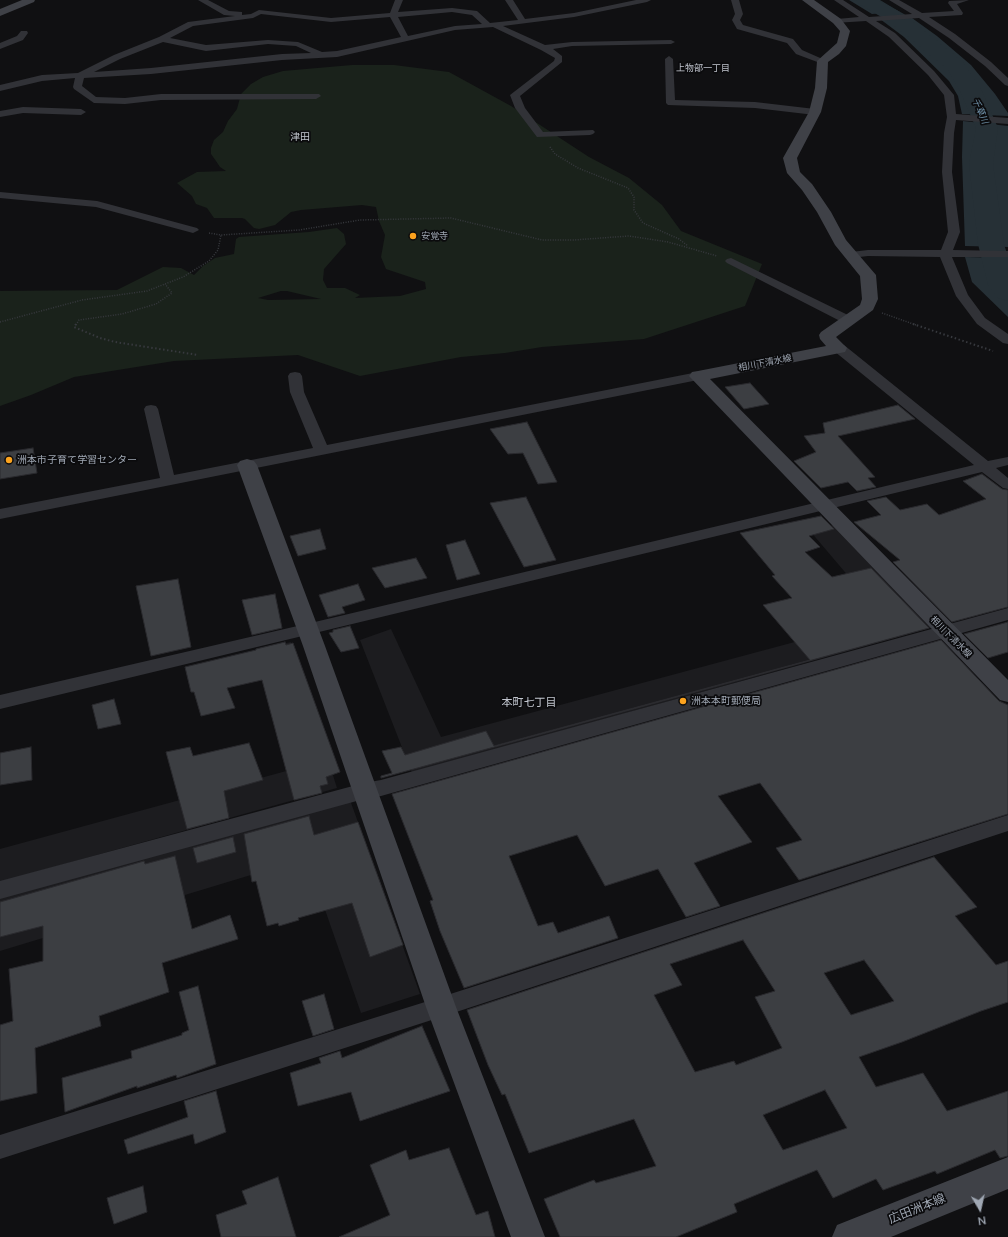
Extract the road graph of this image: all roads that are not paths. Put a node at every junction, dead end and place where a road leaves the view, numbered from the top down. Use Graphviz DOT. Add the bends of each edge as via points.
graph roads {
  1 [pos="30,0"];
  2 [pos="202,0"];
  3 [pos="399,0"];
  4 [pos="508,0"];
  5 [pos="647,0"];
  6 [pos="735,0"];
  7 [pos="807,0"];
  8 [pos="838,0"];
  9 [pos="892,0"];
  10 [pos="965,0"];
  11 [pos="467,4"];
  12 [pos="0,13"];
  13 [pos="474,13"];
  14 [pos="920,14"];
  15 [pos="394,15"];
  16 [pos="253,16"];
  17 [pos="866,19"];
  18 [pos="837,21"];
  19 [pos="523,22"];
  20 [pos="491,25"];
  21 [pos="24,33"];
  22 [pos="406,39"];
  23 [pos="162,40"];
  24 [pos="671,42"];
  25 [pos="0,46"];
  26 [pos="544,48"];
  27 [pos="322,55"];
  28 [pos="669,59"];
  29 [pos="823,61"];
  30 [pos="81,75"];
  31 [pos="1008,83"];
  32 [pos="1,86"];
  33 [pos="316,96"];
  34 [pos="81,112"];
  35 [pos="815,112"];
  36 [pos="0,114"];
  37 [pos="952,117"];
  38 [pos="1008,121"];
  39 [pos="590,132"];
  40 [pos="0,195"];
  41 [pos="193,230"];
  42 [pos="1008,254"];
  43 [pos="851,255"];
  44 [pos="945,255"];
  45 [pos="731,261"];
  46 [pos="848,320"];
  47 [pos="1008,340"];
  48 [pos="839,348"];
  49 [pos="295,376"];
  50 [pos="698,376"];
  51 [pos="151,409"];
  52 [pos="322,451"];
  53 [pos="1008,461"];
  54 [pos="247,466"];
  55 [pos="986,467"];
  56 [pos="168,481"];
  57 [pos="1008,485"];
  58 [pos="825,506"];
  59 [pos="0,514"];
  60 [pos="1008,614"];
  61 [pos="308,630"];
  62 [pos="946,631"];
  63 [pos="1008,694"];
  64 [pos="0,702"];
  65 [pos="364,791"];
  66 [pos="1008,823"];
  67 [pos="0,890"];
  68 [pos="441,1007"];
  69 [pos="0,1147"];
  70 [pos="1008,1172"];
  71 [pos="528,1237"];
  72 [pos="849,1237"];
  1 -- 12 [label="main road"];
  2 -- 16 [label="street" via="227,13"];
  3 -- 15 [label="street"];
  4 -- 19 [label="street"];
  5 -- 19 [label="street" via="574,15"];
  6 -- 29 [label="street" via="739,14 736,20 740,27 790,41 799,52"];
  7 -- 18 [label="main road"];
  8 -- 17 [label="street"];
  9 -- 14 [label="street"];
  10 -- 14 [label="street" via="952,3 959,13"];
  11 -- 13 [label="street"];
  13 -- 15 [label="street" via="452,10"];
  13 -- 20 [label="street"];
  14 -- 17 [label="street"];
  14 -- 31 [label="street" via="988,64"];
  15 -- 16 [label="street" via="331,20 259,12"];
  15 -- 22 [label="street"];
  16 -- 23 [label="street" via="191,24"];
  17 -- 18 [label="street"];
  17 -- 37 [label="street" via="892,34 931,73 949,95"];
  18 -- 29 [label="main road" via="845,32 842,44"];
  19 -- 20 [label="street"];
  20 -- 22 [label="street" via="455,28"];
  20 -- 26 [label="street"];
  21 -- 25 [label="street" via="20,38"];
  22 -- 27 [label="street"];
  23 -- 27 [label="street" via="206,48 268,42 298,44"];
  23 -- 30 [label="street" via="117,57"];
  24 -- 26 [label="street" via="572,44"];
  26 -- 39 [label="street" via="555,54 558,62 515,95 520,108 540,135"];
  27 -- 30 [label="street" via="282,56 151,71"];
  28 -- 35 [label="street" via="670,103 755,105"];
  29 -- 35 [label="main road" via="821,88"];
  30 -- 32 [label="street" via="42,78"];
  30 -- 33 [label="street" via="77,87 94,100"];
  34 -- 36 [label="street" via="23,110"];
  35 -- 43 [label="main road" via="790,158 794,173 807,186 840,242"];
  37 -- 38 [label="street"];
  37 -- 44 [label="street" via="947,172 954,232"];
  40 -- 41 [label="street" via="97,204"];
  42 -- 44 [label="street"];
  43 -- 44 [label="street"];
  43 -- 46 [label="main road" via="868,275 870,299 867,308"];
  44 -- 47 [label="street" via="962,296 981,321"];
  45 -- 46 [label="street"];
  46 -- 48 [label="main road" via="827,335"];
  48 -- 50 [label="main road, 相川下清水線"];
  48 -- 55 [label="street"];
  49 -- 52 [label="street" via="297,392"];
  50 -- 52 [label="street"];
  50 -- 58 [label="main road, 相川下清水線"];
  51 -- 56 [label="street"];
  52 -- 54 [label="street"];
  53 -- 55 [label="street"];
  54 -- 56 [label="street"];
  54 -- 61 [label="main road"];
  55 -- 57 [label="street"];
  55 -- 58 [label="street"];
  56 -- 59 [label="street"];
  58 -- 61 [label="street"];
  58 -- 62 [label="main road, 相川下清水線"];
  60 -- 62 [label="street"];
  61 -- 64 [label="street"];
  61 -- 65 [label="main road"];
  62 -- 63 [label="main road, 相川下清水線"];
  62 -- 65 [label="street"];
  65 -- 67 [label="street"];
  65 -- 68 [label="main road"];
  66 -- 68 [label="street"];
  68 -- 69 [label="street"];
  68 -- 71 [label="main road"];
  70 -- 72 [label="main road, 広田洲本線"];
}
